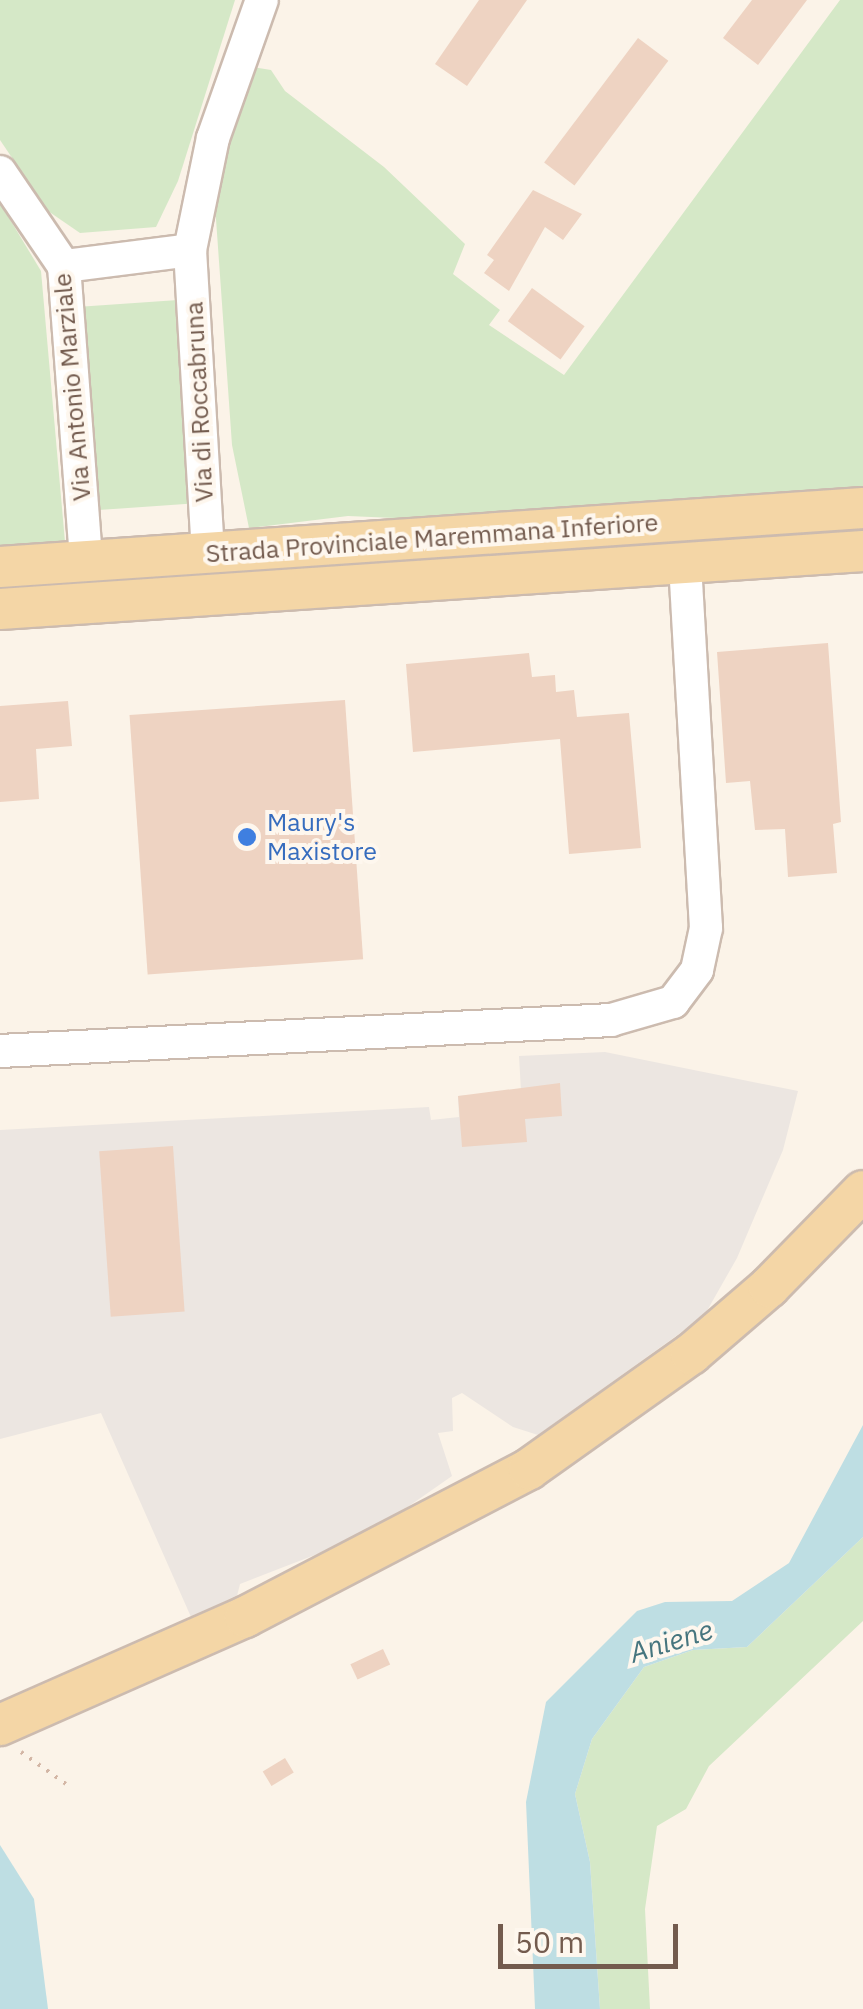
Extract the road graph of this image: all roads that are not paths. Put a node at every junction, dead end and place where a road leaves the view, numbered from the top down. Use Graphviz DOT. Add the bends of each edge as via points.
graph roads {
  1 [pos="262,0"];
  2 [pos="0,172"];
  3 [pos="190,250"];
  4 [pos="64,266"];
  5 [pos="863,508"];
  6 [pos="863,551"];
  7 [pos="208,553"];
  8 [pos="86,561"];
  9 [pos="684,564"];
  10 [pos="0,567"];
  11 [pos="0,609"];
  12 [pos="0,1051"];
  13 [pos="863,1191"];
  14 [pos="7,1736"];
  1 -- 3 [label="street, Via di Roccabruna" via="213,138"];
  2 -- 4 [label="street, Via Antonio Marziale"];
  3 -- 4 [label="street"];
  3 -- 7 [label="street, Via di Roccabruna"];
  4 -- 8 [label="street, Via Antonio Marziale"];
  5 -- 7 [label="main road, Strada Provinciale Maremmana Inferiore"];
  6 -- 9 [label="main road, Strada Provinciale Maremmana Inferiore"];
  7 -- 8 [label="main road, Strada Provinciale Maremmana Inferiore"];
  8 -- 10 [label="main road, Strada Provinciale Maremmana Inferiore"];
  9 -- 11 [label="main road, Strada Provinciale Maremmana Inferiore"];
  9 -- 12 [label="street" via="706,928 697,970 673,1002 611,1020"];
  13 -- 14 [label="main road" via="769,1287 691,1354 529,1469"];
}
